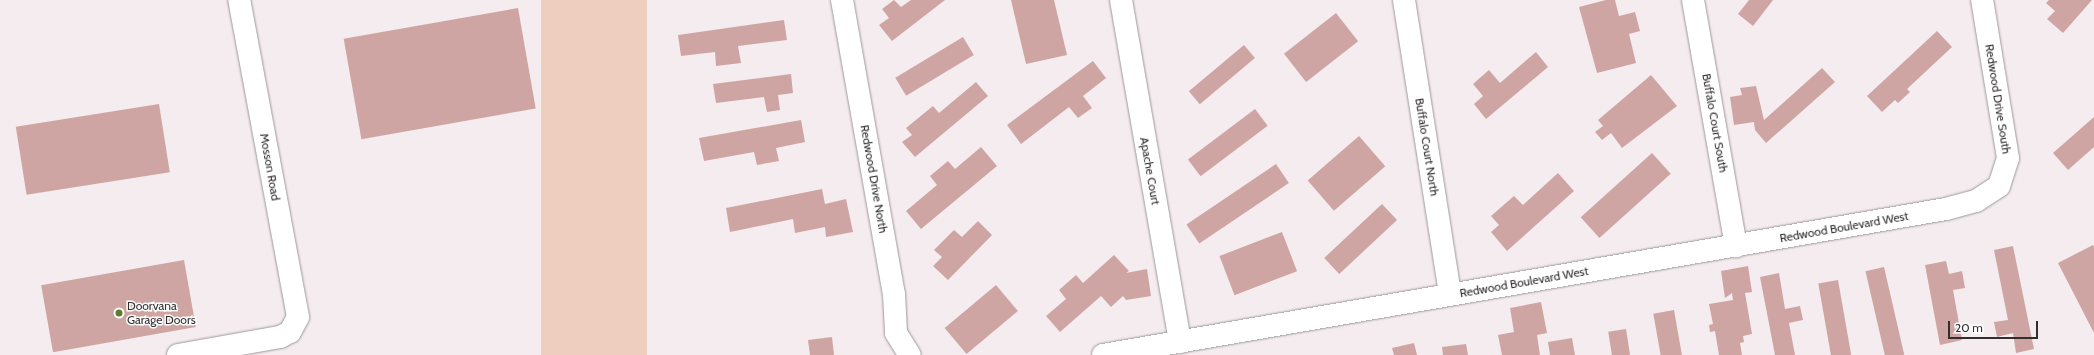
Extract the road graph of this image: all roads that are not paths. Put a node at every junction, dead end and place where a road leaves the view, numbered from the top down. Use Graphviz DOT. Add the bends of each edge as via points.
graph roads {
  1 [pos="240,0"];
  2 [pos="842,0"];
  3 [pos="1121,0"];
  4 [pos="1404,0"];
  5 [pos="1693,0"];
  6 [pos="1982,0"];
  7 [pos="1946,209"];
  8 [pos="1736,246"];
  9 [pos="1450,294"];
  10 [pos="1180,342"];
  11 [pos="178,355"];
  12 [pos="910,355"];
  13 [pos="1103,355"];
  1 -- 11 [label="street, Mosson Road" via="298,317 290,332"];
  2 -- 12 [label="street, Redwood Drive North" via="894,294 896,333"];
  3 -- 10 [label="street, Apache Court"];
  4 -- 9 [label="street, Buffalo Court North"];
  5 -- 8 [label="street, Buffalo Court South"];
  6 -- 7 [label="street, Redwood Drive South" via="2008,158 1999,186 1976,201"];
  7 -- 8 [label="street, Redwood Boulevard West"];
  8 -- 9 [label="street, Redwood Boulevard West"];
  9 -- 10 [label="street, Redwood Boulevard West"];
  10 -- 13 [label="street, Redwood Boulevard West"];
}
